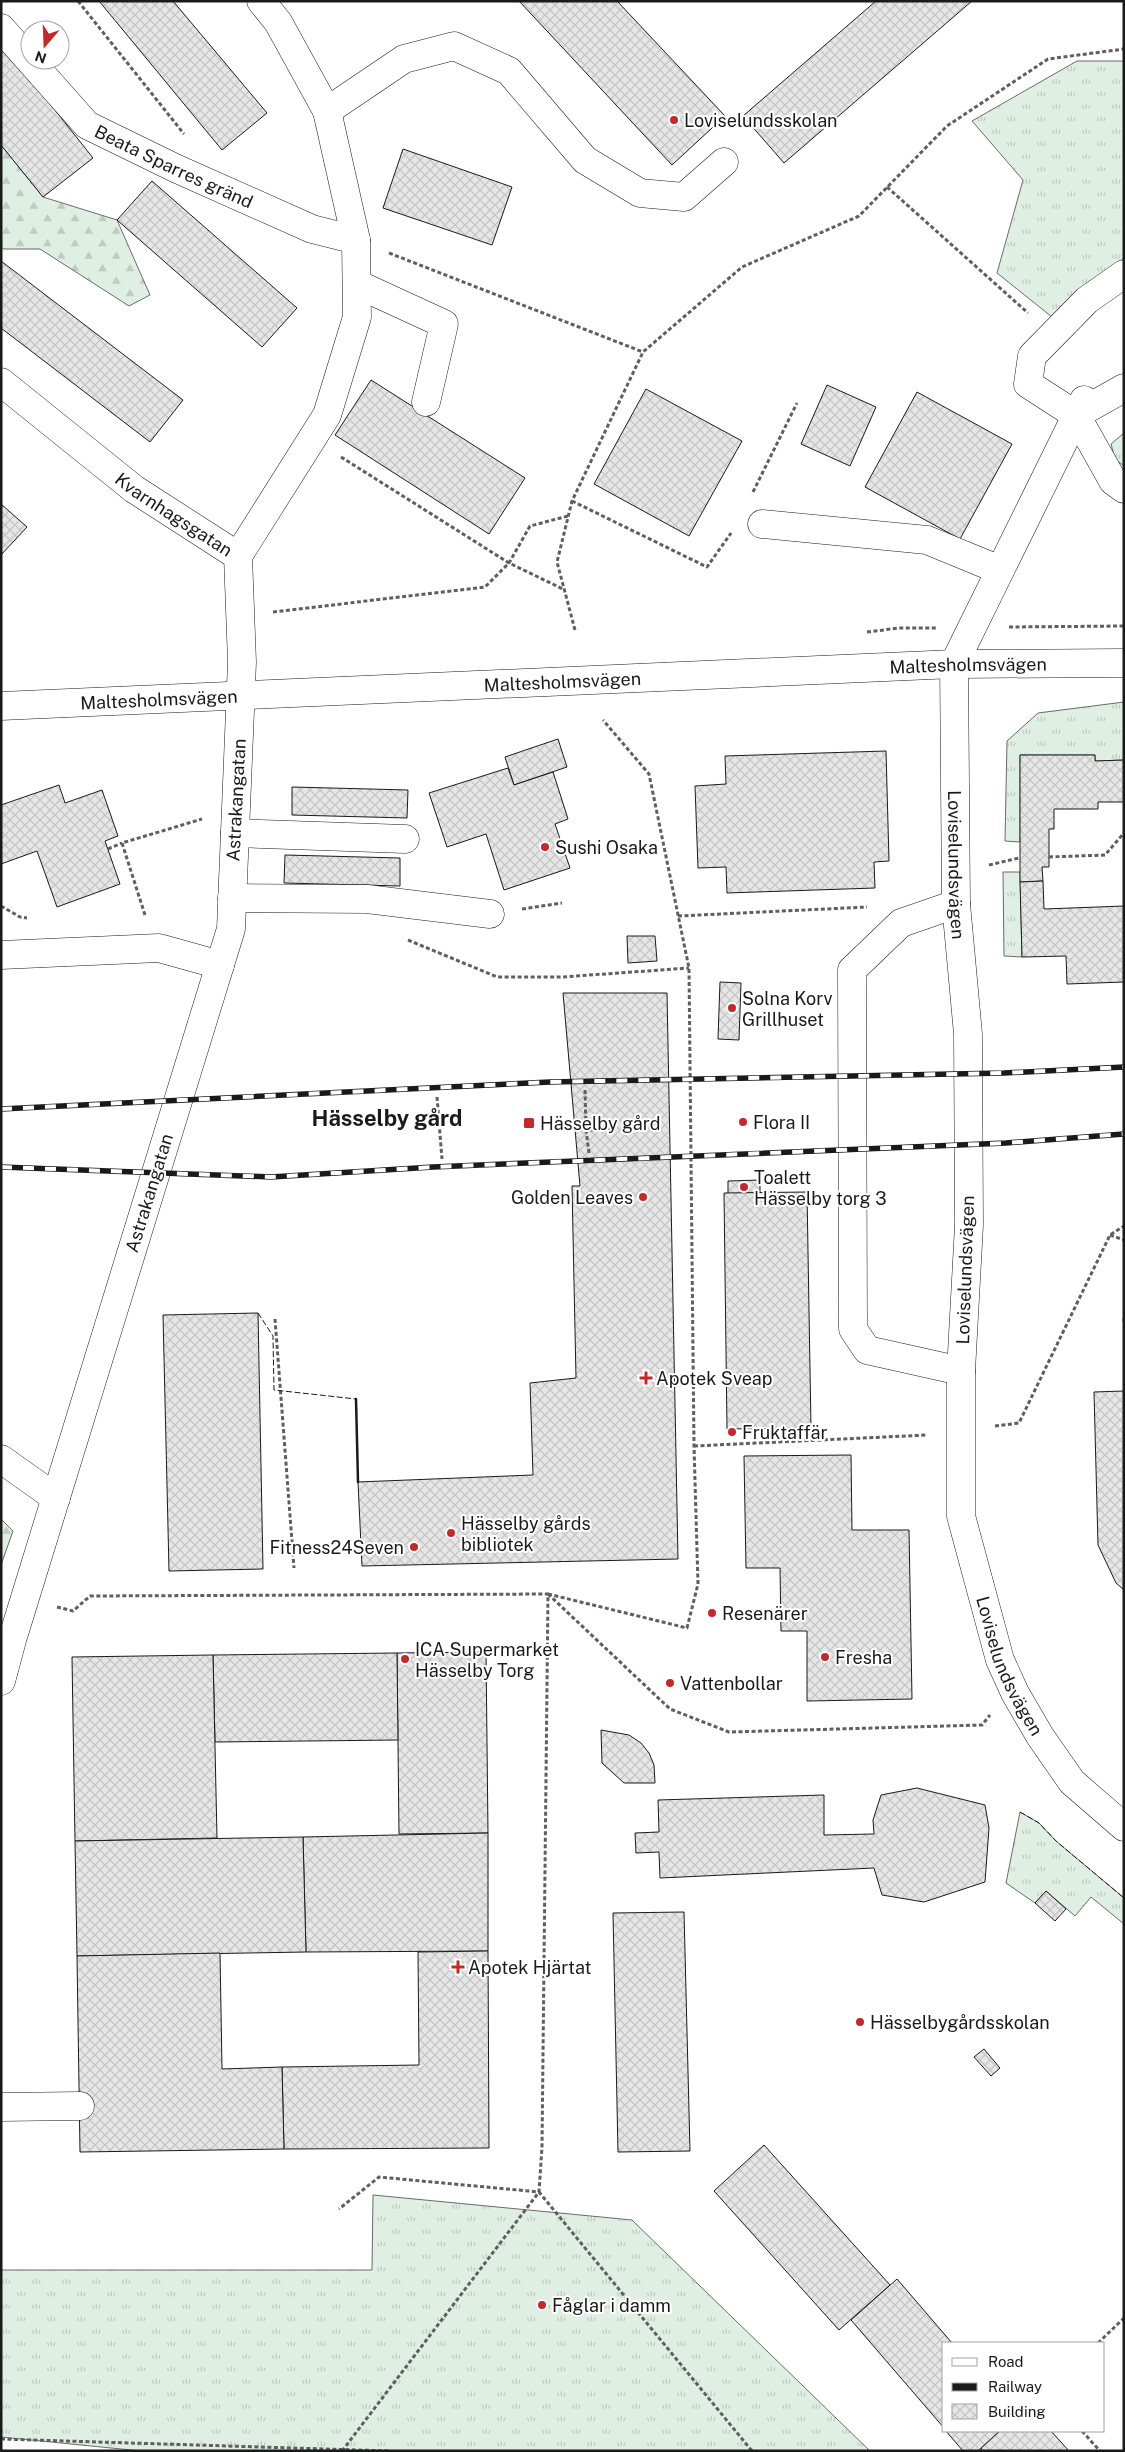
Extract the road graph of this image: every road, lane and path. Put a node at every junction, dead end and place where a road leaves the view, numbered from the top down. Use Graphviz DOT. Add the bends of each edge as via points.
graph roads {
  1 [pos="78,1"];
  2 [pos="261,1"];
  3 [pos="1,28"];
  4 [pos="1124,49"];
  5 [pos="327,111"];
  6 [pos="188,138"];
  7 [pos="724,162"];
  8 [pos="887,187"];
  9 [pos="356,240"];
  10 [pos="1124,274"];
  11 [pos="357,284"];
  12 [pos="1053,335"];
  13 [pos="643,352"];
  14 [pos="1,382"];
  15 [pos="1124,388"];
  16 [pos="426,402"];
  17 [pos="797,403"];
  18 [pos="1080,407"];
  19 [pos="312,439"];
  20 [pos="1124,489"];
  21 [pos="751,496"];
  22 [pos="572,501"];
  23 [pos="568,516"];
  24 [pos="762,524"];
  25 [pos="734,529"];
  26 [pos="238,556"];
  27 [pos="509,563"];
  28 [pos="1000,570"];
  29 [pos="564,589"];
  30 [pos="240,616"];
  31 [pos="575,630"];
  32 [pos="1124,663"];
  33 [pos="954,664"];
  34 [pos="240,696"];
  35 [pos="1,706"];
  36 [pos="603,720"];
  37 [pos="235,820"];
  38 [pos="1124,833"];
  39 [pos="405,839"];
  40 [pos="122,843"];
  41 [pos="108,849"];
  42 [pos="1049,857"];
  43 [pos="232,898"];
  44 [pos="562,903"];
  45 [pos="956,904"];
  46 [pos="1,906"];
  47 [pos="873,907"];
  48 [pos="490,914"];
  49 [pos="678,916"];
  50 [pos="20,918"];
  51 [pos="148,925"];
  52 [pos="407,939"];
  53 [pos="1,955"];
  54 [pos="220,965"];
  55 [pos="689,968"];
  56 [pos="585,1090"];
  57 [pos="437,1097"];
  58 [pos="586,1130"];
  59 [pos="615,1130"];
  60 [pos="589,1153"];
  61 [pos="442,1159"];
  62 [pos="1124,1226"];
  63 [pos="1110,1235"];
  64 [pos="1124,1240"];
  65 [pos="1124,1318"];
  66 [pos="275,1319"];
  67 [pos="1124,1324"];
  68 [pos="961,1372"];
  69 [pos="1018,1423"];
  70 [pos="930,1434"];
  71 [pos="694,1446"];
  72 [pos="1,1459"];
  73 [pos="56,1498"];
  74 [pos="294,1568"];
  75 [pos="548,1594"];
  76 [pos="25,1600"];
  77 [pos="1,1681"];
  78 [pos="1016,1693"];
  79 [pos="1124,1827"];
  80 [pos="1,2106"];
  81 [pos="80,2106"];
  82 [pos="539,2192"];
  83 [pos="339,2209"];
  84 [pos="1124,2318"];
  85 [pos="1099,2342"];
  86 [pos="1083,2432"];
  87 [pos="1,2439"];
  88 [pos="342,2450"];
  89 [pos="390,2451"];
  90 [pos="752,2451"];
  91 [pos="1100,2451"];
  1 -- 6 [label="path"];
  2 -- 5 [label="street" via="278,22"];
  3 -- 9 [label="street, Beata Sparres gränd" via="87,125 312,229"];
  4 -- 8 [label="path" via="1048,59 947,126"];
  5 -- 7 [label="street" via="404,59 454,46 509,70 586,160 640,193 684,197"];
  5 -- 9 [label="street"];
  8 -- 12 [label="path"];
  8 -- 13 [label="path" via="859,216 742,267"];
  9 -- 11 [label="street"];
  9 -- 13 [label="path"];
  10 -- 12 [label="street" via="1087,300"];
  11 -- 16 [label="street" via="444,324"];
  11 -- 19 [label="street" via="357,316 327,415"];
  12 -- 18 [label="street" via="1032,356 1028,384"];
  13 -- 22 [label="path"];
  14 -- 26 [label="street, Kvarnhagsgatan" via="134,489"];
  15 -- 18 [label="street"];
  17 -- 21 [label="path"];
  18 -- 20 [label="street" via="1113,482"];
  18 -- 28 [label="street"];
  19 -- 26 [label="street"];
  19 -- 27 [label="path"];
  22 -- 23 [label="path"];
  22 -- 25 [label="path" via="707,567"];
  23 -- 27 [label="path" via="530,526"];
  23 -- 29 [label="path" via="557,562"];
  24 -- 28 [label="street" via="927,540"];
  26 -- 30 [label="street, Kvarnhagsgatan"];
  27 -- 29 [label="path"];
  27 -- 30 [label="path" via="485,587"];
  28 -- 33 [label="street"];
  29 -- 31 [label="path"];
  30 -- 34 [label="street, Kvarnhagsgatan"];
  32 -- 33 [label="street, Maltesholmsvägen"];
  33 -- 34 [label="street, Maltesholmsvägen"];
  33 -- 45 [label="street, Loviselundsvägen"];
  34 -- 35 [label="street, Maltesholmsvägen"];
  34 -- 37 [label="street, Astrakangatan"];
  36 -- 49 [label="path" via="649,774"];
  37 -- 39 [label="street"];
  37 -- 40 [label="path"];
  37 -- 43 [label="street, Astrakangatan"];
  38 -- 42 [label="path" via="1105,855"];
  40 -- 41 [label="path"];
  40 -- 51 [label="path"];
  43 -- 48 [label="street" via="367,899"];
  43 -- 54 [label="street, Astrakangatan" via="231,929"];
  44 -- 48 [label="path"];
  45 -- 68 [label="street, Loviselundsvägen" via="968,1034 968,1225"];
  45 -- 68 [label="street" via="902,923 852,970 853,1329 867,1350"];
  46 -- 50 [label="path"];
  47 -- 49 [label="path"];
  49 -- 55 [label="path"];
  52 -- 55 [label="path" via="498,977 562,977"];
  53 -- 54 [label="street" via="159,948"];
  54 -- 73 [label="street, Astrakangatan"];
  55 -- 71 [label="path"];
  56 -- 58 [label="path"];
  57 -- 61 [label="path"];
  58 -- 59 [label="path"];
  58 -- 60 [label="path"];
  62 -- 63 [label="path"];
  63 -- 64 [label="path"];
  63 -- 69 [label="path"];
  65 -- 67 [label="path"];
  66 -- 74 [label="path"];
  68 -- 78 [label="street, Loviselundsvägen" via="961,1516 1000,1660"];
  70 -- 71 [label="path"];
  71 -- 75 [label="path" via="698,1584 687,1628"];
  72 -- 73 [label="street"];
  73 -- 76 [label="street, Astrakangatan"];
  75 -- 76 [label="path" via="90,1596 72,1611"];
  75 -- 78 [label="path" via="670,1709 728,1732 982,1725 998,1706"];
  75 -- 82 [label="path"];
  76 -- 77 [label="street, Astrakangatan"];
  78 -- 79 [label="street, Loviselundsvägen" via="1040,1736 1072,1782"];
  80 -- 81 [label="street"];
  82 -- 83 [label="path" via="379,2177"];
  82 -- 88 [label="path"];
  82 -- 90 [label="path"];
  84 -- 85 [label="path"];
  86 -- 91 [label="path"];
  87 -- 88 [label="path"];
  88 -- 89 [label="path"];
}
